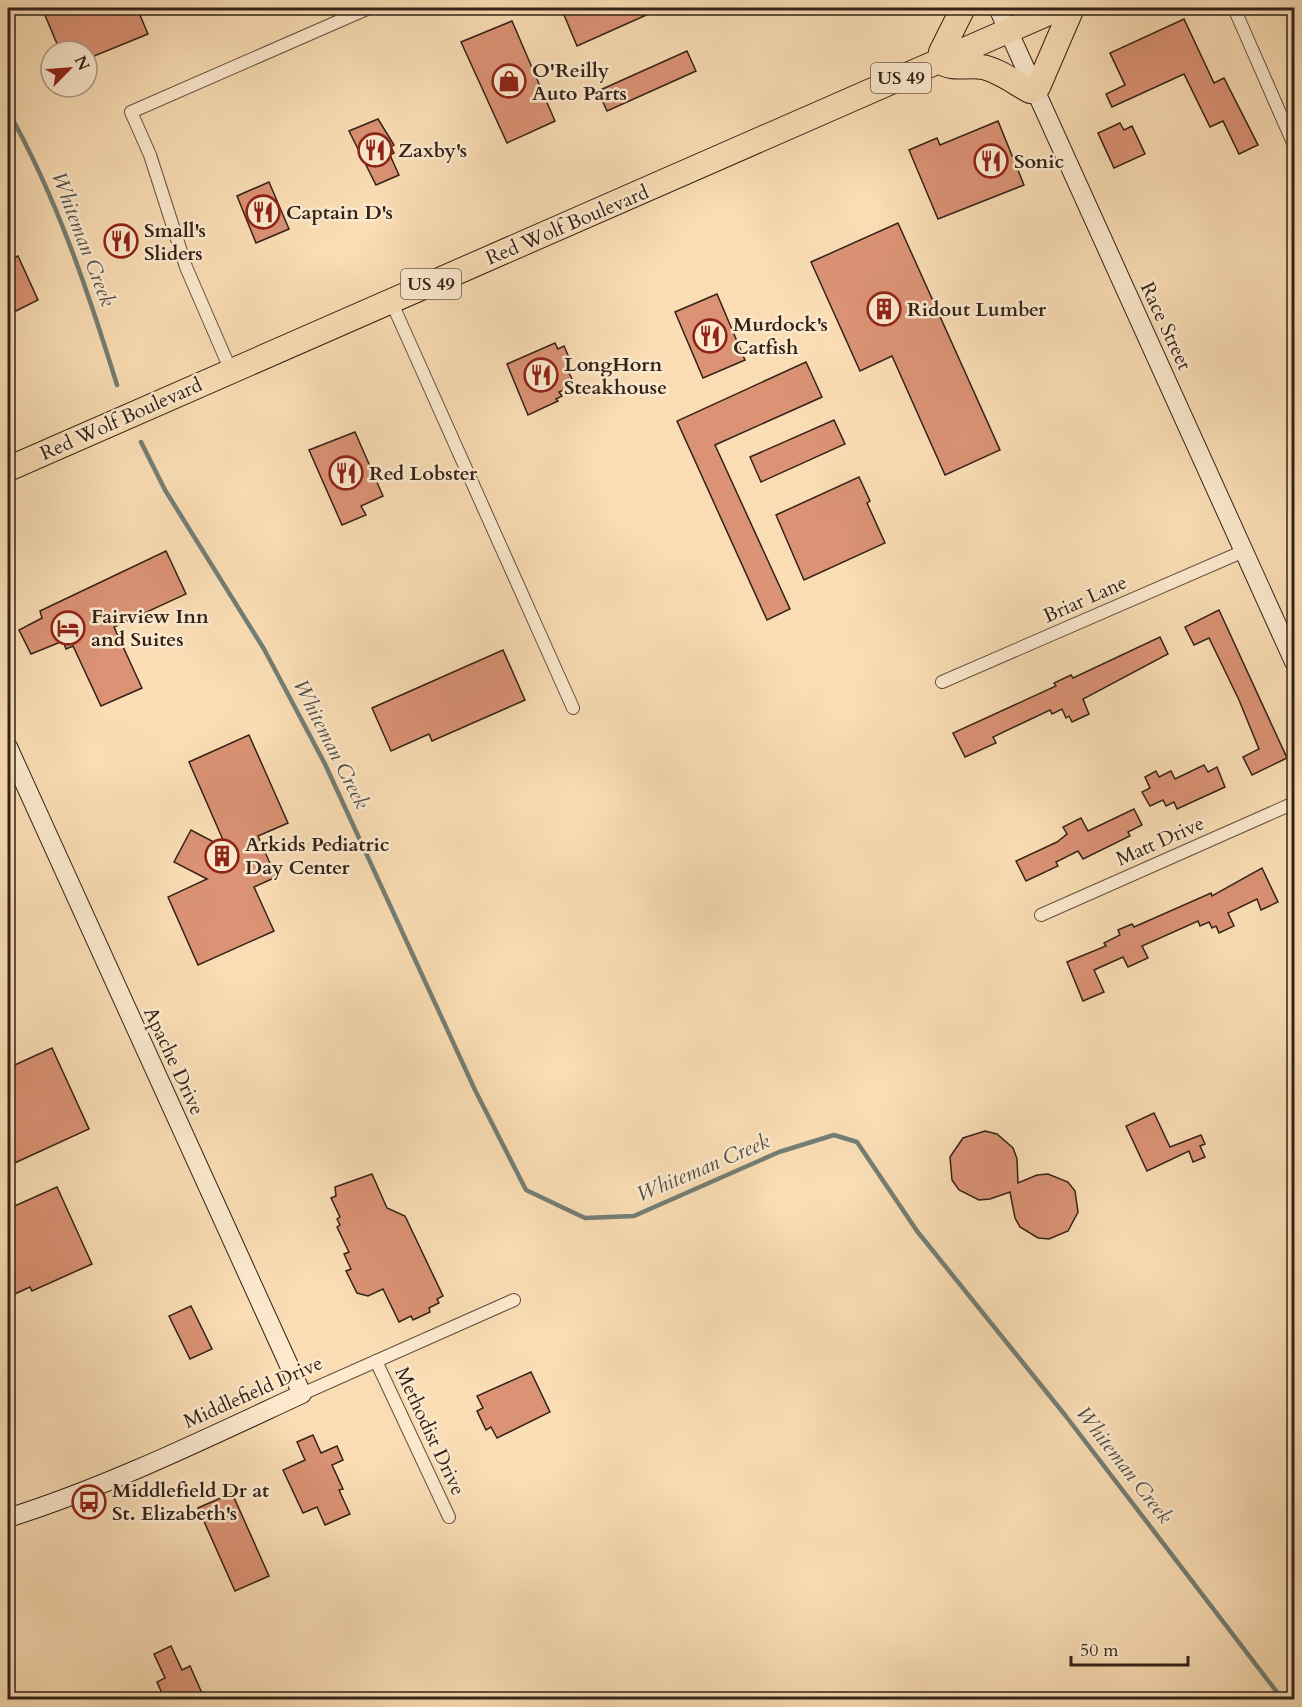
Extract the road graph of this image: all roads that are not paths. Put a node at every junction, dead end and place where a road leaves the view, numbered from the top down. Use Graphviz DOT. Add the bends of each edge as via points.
graph roads {
  1 [pos="369,8"];
  2 [pos="963,8"];
  3 [pos="998,8"];
  4 [pos="1060,8"];
  5 [pos="1072,8"];
  6 [pos="1234,8"];
  7 [pos="1008,30"];
  8 [pos="940,61"];
  9 [pos="1034,90"];
  10 [pos="1294,145"];
  11 [pos="391,301"];
  12 [pos="231,371"];
  13 [pos="8,469"];
  14 [pos="1244,551"];
  15 [pos="1294,662"];
  16 [pos="942,682"];
  17 [pos="573,708"];
  18 [pos="8,747"];
  19 [pos="1294,803"];
  20 [pos="1041,915"];
  21 [pos="514,1300"];
  22 [pos="376,1362"];
  23 [pos="302,1394"];
  24 [pos="448,1517"];
  25 [pos="8,1518"];
  1 -- 12 [label="street" via="131,112 150,155 186,267"];
  2 -- 8 [label="highway"];
  3 -- 7 [label="street, Race Street"];
  4 -- 7 [label="highway, Red Wolf Boulevard / US 49"];
  5 -- 9 [label="highway"];
  6 -- 10 [label="street"];
  7 -- 8 [label="highway, Red Wolf Boulevard / US 49"];
  7 -- 9 [label="street, Race Street"];
  8 -- 9 [label="highway" via="945,66 994,70"];
  8 -- 11 [label="highway, Red Wolf Boulevard / US 49"];
  9 -- 14 [label="street, Race Street"];
  11 -- 12 [label="highway, Red Wolf Boulevard / US 49"];
  11 -- 17 [label="street"];
  12 -- 13 [label="highway, Red Wolf Boulevard / US 49"];
  14 -- 15 [label="street, Race Street"];
  14 -- 16 [label="street, Briar Lane"];
  18 -- 23 [label="street, Apache Drive"];
  19 -- 20 [label="street, Matt Drive"];
  21 -- 22 [label="street, Middlefield Drive"];
  22 -- 23 [label="street, Middlefield Drive"];
  22 -- 24 [label="street, Methodist Drive"];
  23 -- 25 [label="street, Middlefield Drive" via="117,1479"];
}
